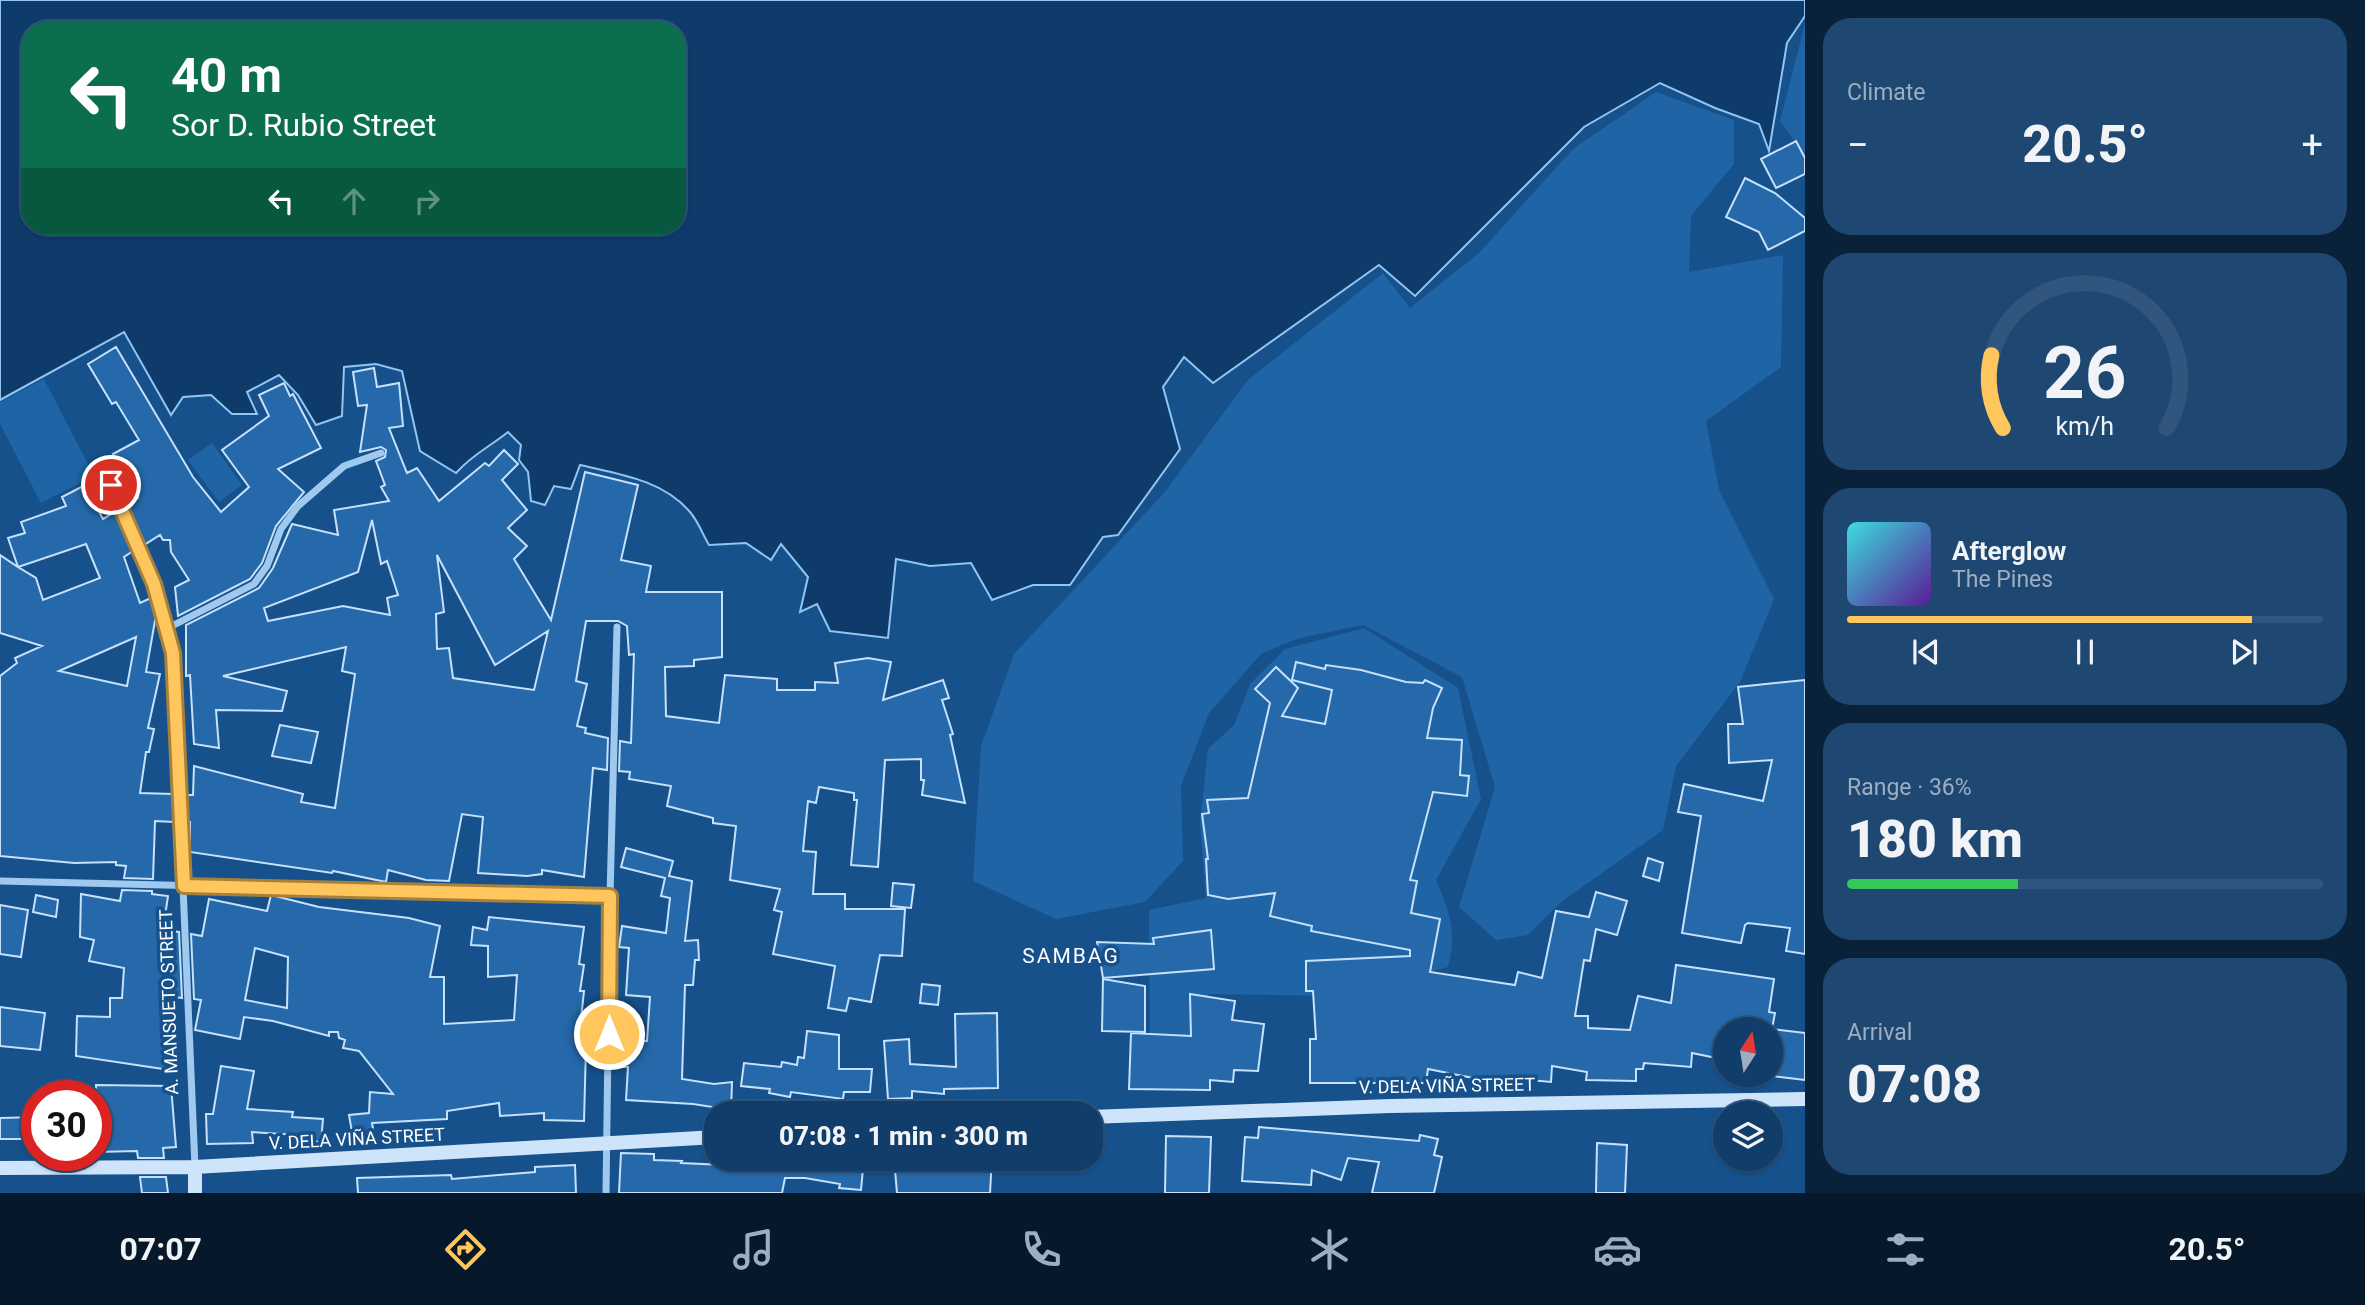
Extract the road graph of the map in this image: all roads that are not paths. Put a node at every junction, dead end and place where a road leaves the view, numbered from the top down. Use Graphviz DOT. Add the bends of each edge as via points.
graph roads {
  1 [pos="381,453"];
  2 [pos="111,485"];
  3 [pos="617,626"];
  4 [pos="168,628"];
  5 [pos="0,881"];
  6 [pos="184,886"];
  7 [pos="610,896"];
  8 [pos="1805,1098"];
  9 [pos="1103,1117"];
  10 [pos="704,1138"];
  11 [pos="608,1144"];
  12 [pos="195,1167"];
  13 [pos="0,1168"];
  14 [pos="195,1193"];
  15 [pos="606,1193"];
  1 -- 4 [label="street" via="344,466 298,506 281,529 267,566 254,584"];
  2 -- 4 [label="street, A. MANSUETO STREET"];
  3 -- 7 [label="street"];
  4 -- 6 [label="street, A. MANSUETO STREET"];
  5 -- 6 [label="street"];
  6 -- 7 [label="street"];
  6 -- 12 [label="street, A. MANSUETO STREET"];
  7 -- 11 [label="street"];
  8 -- 9 [label="main road, V. DELA VIÑA STREET"];
  10 -- 11 [label="main road, V. DELA VIÑA STREET"];
  11 -- 12 [label="main road, V. DELA VIÑA STREET"];
  11 -- 15 [label="street"];
  12 -- 13 [label="main road, V. DELA VIÑA STREET"];
  12 -- 14 [label="main road, A. MANSUETO STREET"];
}
